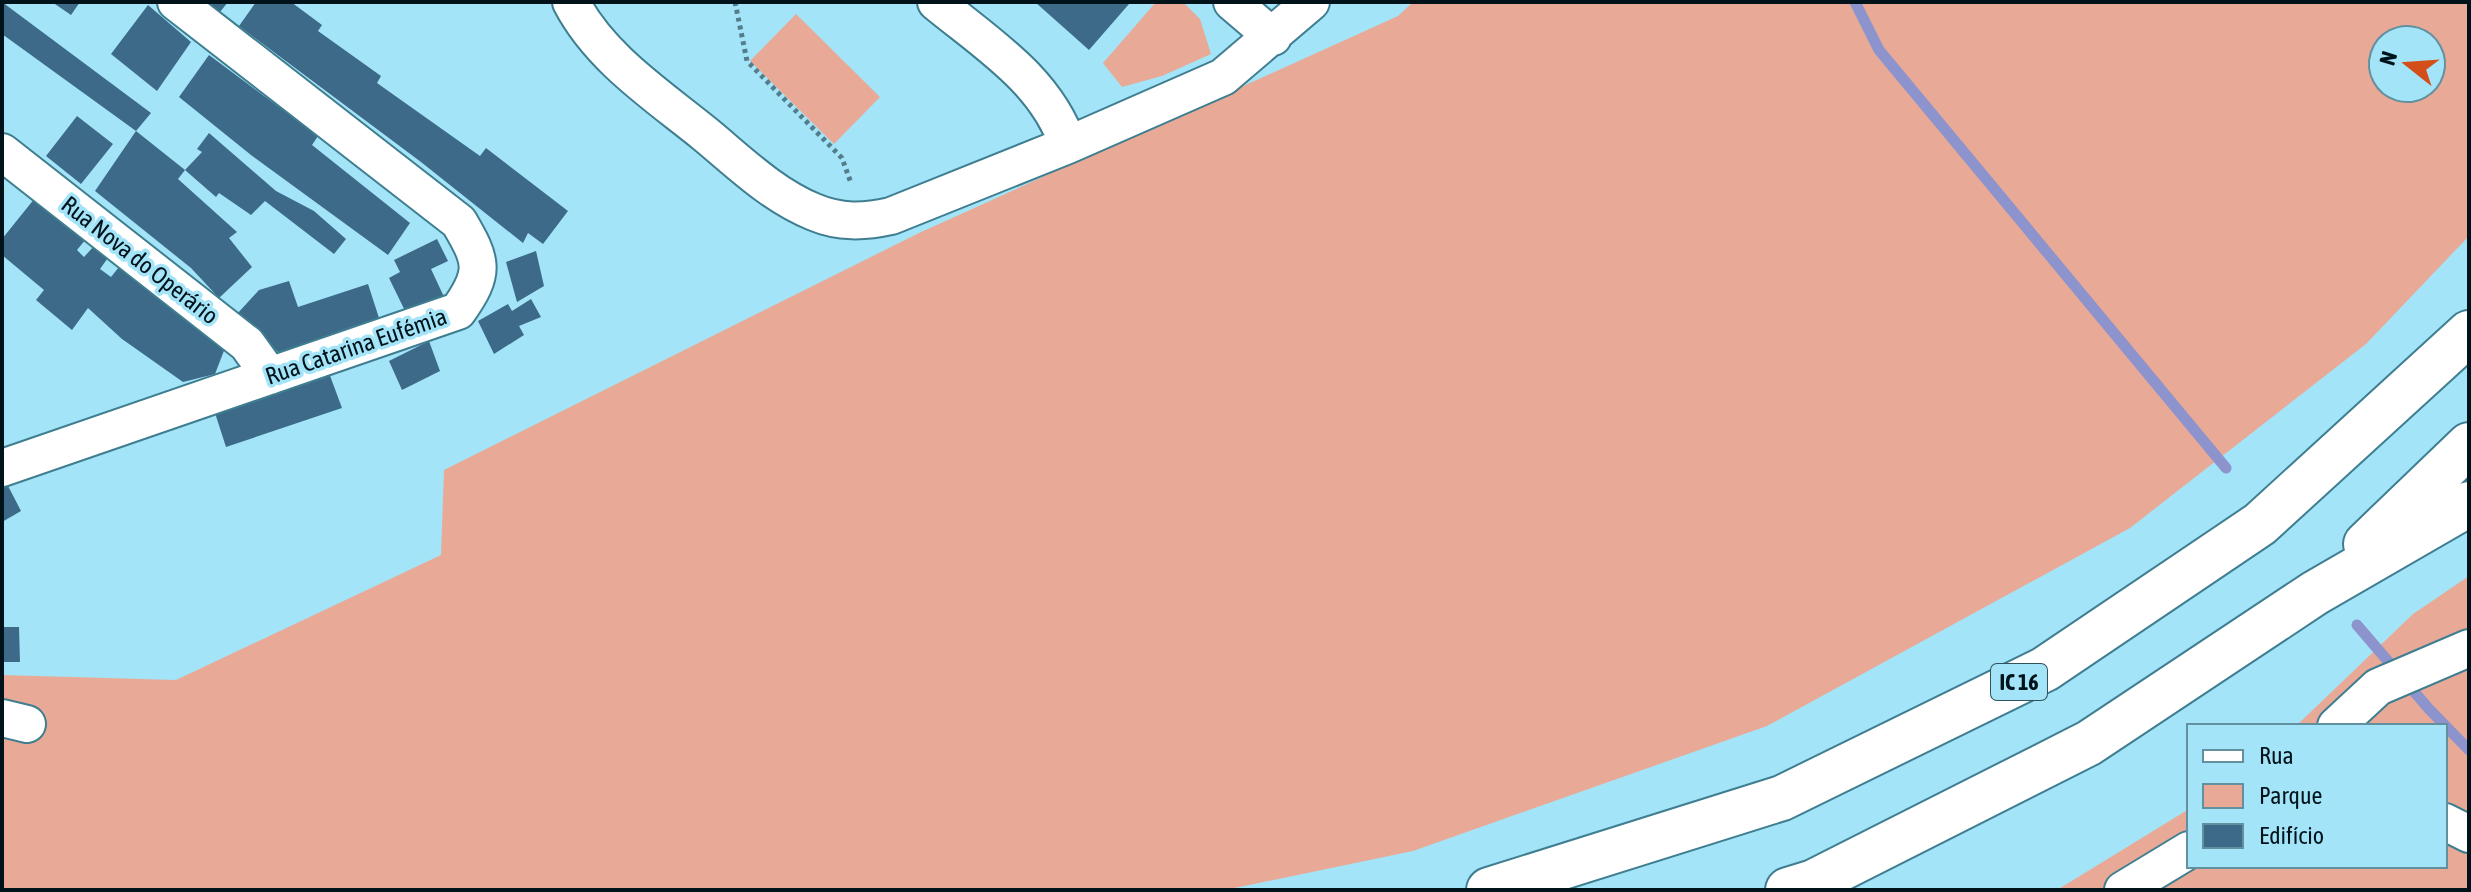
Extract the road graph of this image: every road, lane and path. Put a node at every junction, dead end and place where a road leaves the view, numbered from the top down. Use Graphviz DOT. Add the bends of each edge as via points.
graph roads {
  1 [pos="176,2"];
  2 [pos="571,2"];
  3 [pos="735,2"];
  4 [pos="936,2"];
  5 [pos="1232,2"];
  6 [pos="1311,2"];
  7 [pos="1273,37"];
  8 [pos="1068,145"];
  9 [pos="2,152"];
  10 [pos="864,222"];
  11 [pos="2469,333"];
  12 [pos="270,376"];
  13 [pos="2469,445"];
  14 [pos="2,468"];
  15 [pos="2469,504"];
  16 [pos="2315,593"];
  17 [pos="2469,648"];
  18 [pos="2338,724"];
  19 [pos="2447,823"];
  20 [pos="2469,834"];
  21 [pos="2187,851"];
  22 [pos="1489,890"];
  23 [pos="1788,890"];
  24 [pos="2123,890"];
  1 -- 12 [label="street, Rua Catarina Eufémia" via="459,222 477,252 477,284 458,311"];
  2 -- 10 [label="street" via="619,64 768,185 816,213"];
  3 -- 10 [label="path" via="747,61 842,158"];
  4 -- 8 [label="street" via="1043,93"];
  5 -- 7 [label="street"];
  6 -- 7 [label="street"];
  7 -- 8 [label="street" via="1223,77"];
  8 -- 10 [label="street"];
  9 -- 12 [label="street, Rua Nova do Operário" via="247,344"];
  11 -- 22 [label="highway, IC 16" via="2260,524 2045,669 1782,798"];
  12 -- 14 [label="street, Rua Catarina Eufémia"];
  13 -- 16 [label="highway"];
  15 -- 16 [label="highway"];
  16 -- 23 [label="highway" via="2089,743 1814,882"];
  17 -- 18 [label="street" via="2378,687"];
  19 -- 20 [label="street"];
  21 -- 24 [label="street"];
}
